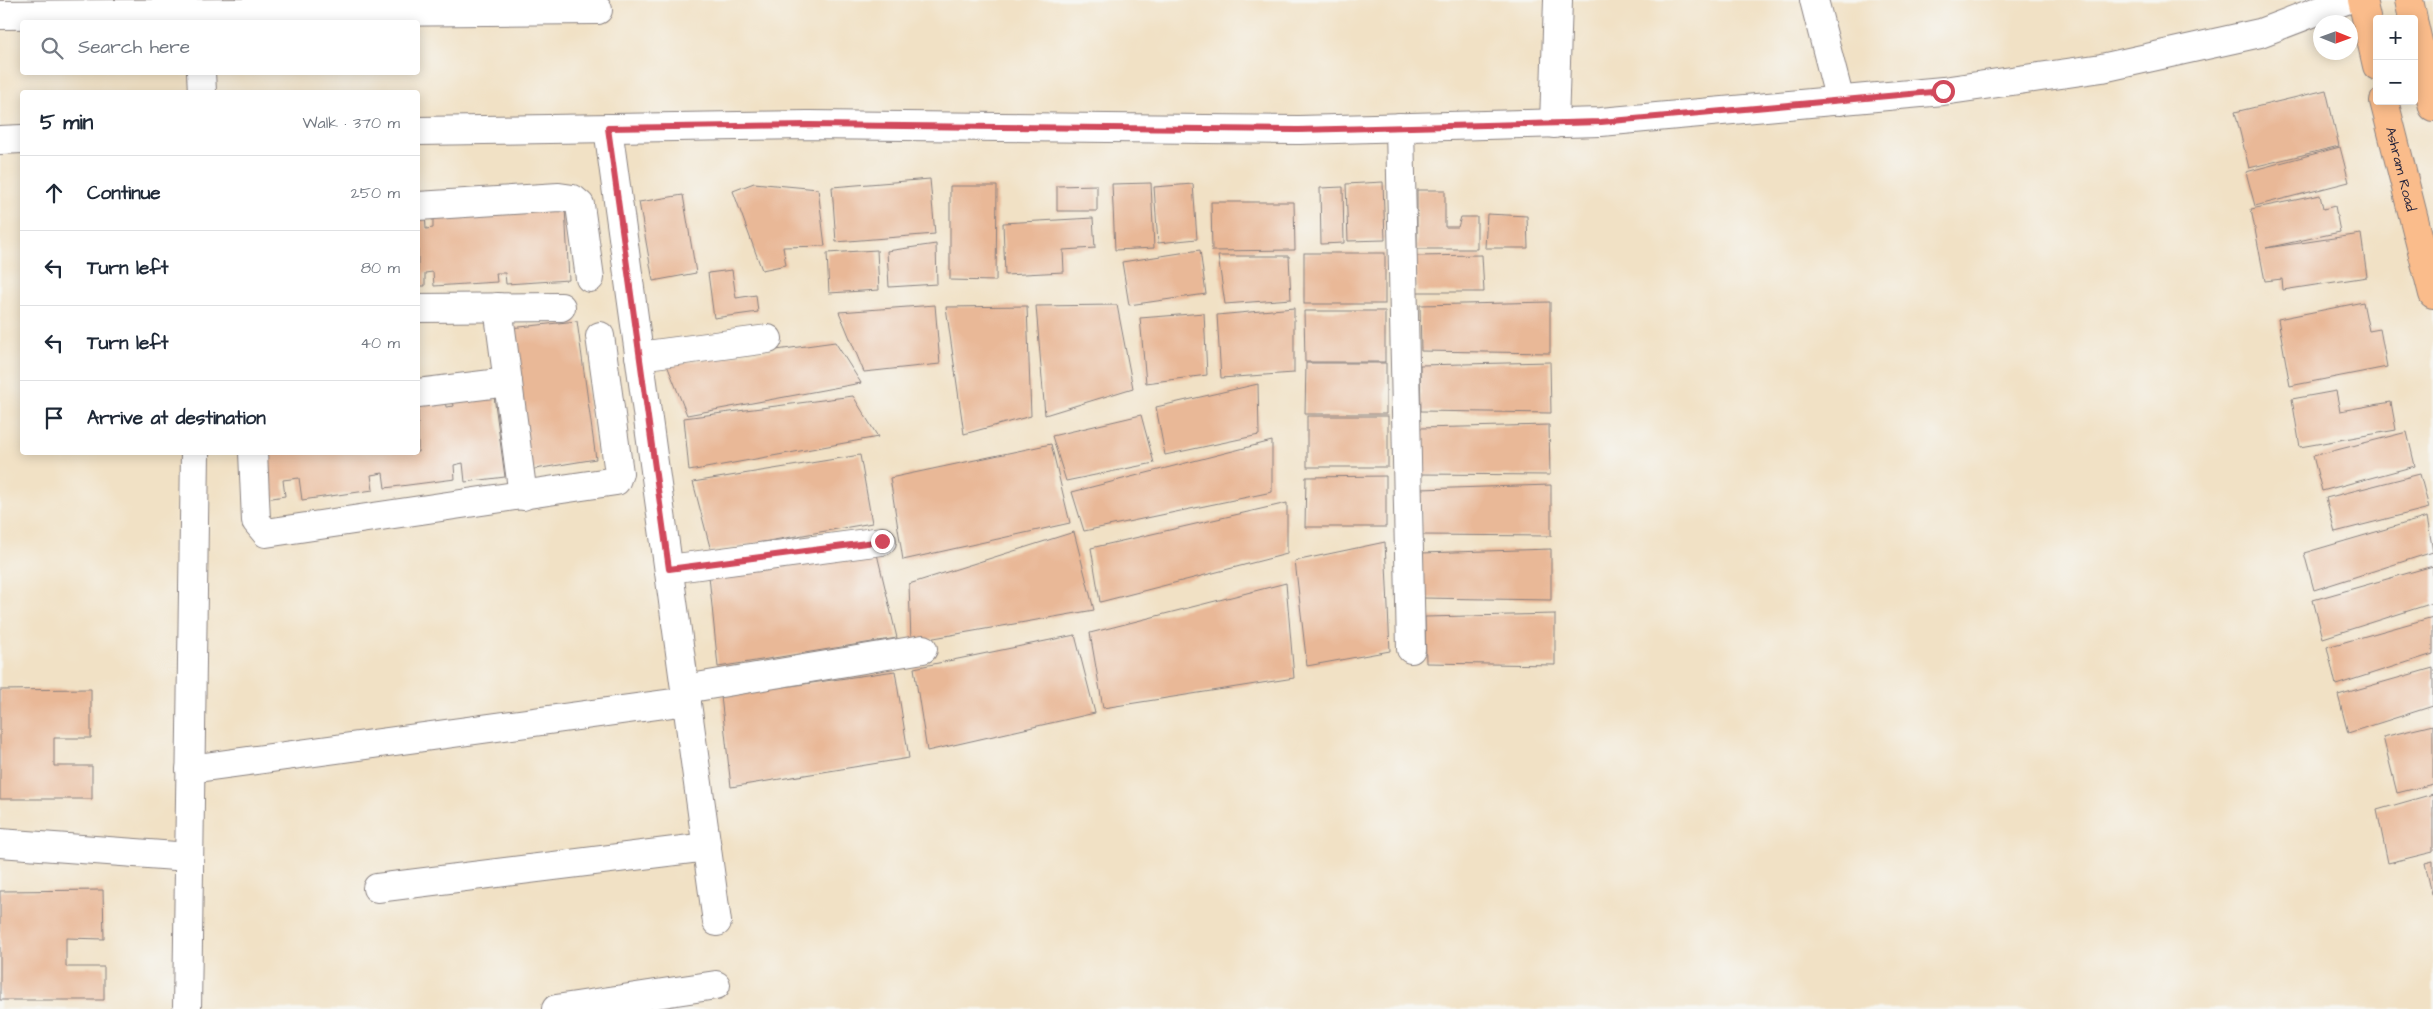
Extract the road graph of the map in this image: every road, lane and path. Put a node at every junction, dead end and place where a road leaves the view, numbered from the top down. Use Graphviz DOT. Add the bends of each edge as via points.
graph roads {
  1 [pos="1558,0"];
  2 [pos="1814,0"];
  3 [pos="2346,0"];
  4 [pos="2362,0"];
  5 [pos="2409,0"];
  6 [pos="389,6"];
  7 [pos="593,7"];
  8 [pos="200,12"];
  9 [pos="0,14"];
  10 [pos="2412,15"];
  11 [pos="2418,41"];
  12 [pos="2376,60"];
  13 [pos="202,75"];
  14 [pos="202,90"];
  15 [pos="1840,101"];
  16 [pos="2385,105"];
  17 [pos="2433,107"];
  18 [pos="1554,124"];
  19 [pos="1400,127"];
  20 [pos="608,128"];
  21 [pos="420,131"];
  22 [pos="20,139"];
  23 [pos="0,140"];
  24 [pos="420,206"];
  25 [pos="590,278"];
  26 [pos="2433,294"];
  27 [pos="498,307"];
  28 [pos="561,307"];
  29 [pos="420,308"];
  30 [pos="600,336"];
  31 [pos="768,339"];
  32 [pos="639,356"];
  33 [pos="508,382"];
  34 [pos="420,393"];
  35 [pos="195,455"];
  36 [pos="253,455"];
  37 [pos="524,496"];
  38 [pos="882,541"];
  39 [pos="669,569"];
  40 [pos="923,649"];
  41 [pos="1411,649"];
  42 [pos="686,695"];
  43 [pos="190,769"];
  44 [pos="0,844"];
  45 [pos="707,846"];
  46 [pos="189,857"];
  47 [pos="377,888"];
  48 [pos="717,922"];
  49 [pos="716,985"];
  50 [pos="188,1009"];
  51 [pos="556,1009"];
  1 -- 18 [label="street"];
  2 -- 15 [label="street"];
  3 -- 15 [label="street" via="2260,32 2102,68 1943,91"];
  4 -- 12 [label="main road"];
  5 -- 10 [label="main road"];
  6 -- 7 [label="street"];
  6 -- 8 [label="street"];
  8 -- 9 [label="street"];
  11 -- 17 [label="main road"];
  13 -- 14 [label="street"];
  15 -- 18 [label="street"];
  16 -- 26 [label="main road, Ashram Road"];
  18 -- 19 [label="street"];
  19 -- 20 [label="street" via="1299,130 808,125"];
  19 -- 41 [label="street"];
  20 -- 21 [label="street"];
  20 -- 32 [label="street"];
  22 -- 23 [label="street"];
  24 -- 25 [label="street" via="559,197 573,199 580,206"];
  27 -- 28 [label="street"];
  27 -- 29 [label="street"];
  27 -- 33 [label="street"];
  30 -- 37 [label="street" via="618,474 616,481"];
  31 -- 32 [label="street"];
  32 -- 39 [label="street"];
  33 -- 34 [label="street"];
  33 -- 37 [label="street"];
  35 -- 43 [label="street"];
  36 -- 37 [label="street" via="256,521 266,533"];
  38 -- 39 [label="street"];
  39 -- 42 [label="street"];
  40 -- 42 [label="street"];
  42 -- 43 [label="street"];
  42 -- 45 [label="street"];
  43 -- 46 [label="street"];
  44 -- 46 [label="street"];
  45 -- 47 [label="street"];
  45 -- 48 [label="street"];
  46 -- 50 [label="street"];
  49 -- 51 [label="street"];
}
